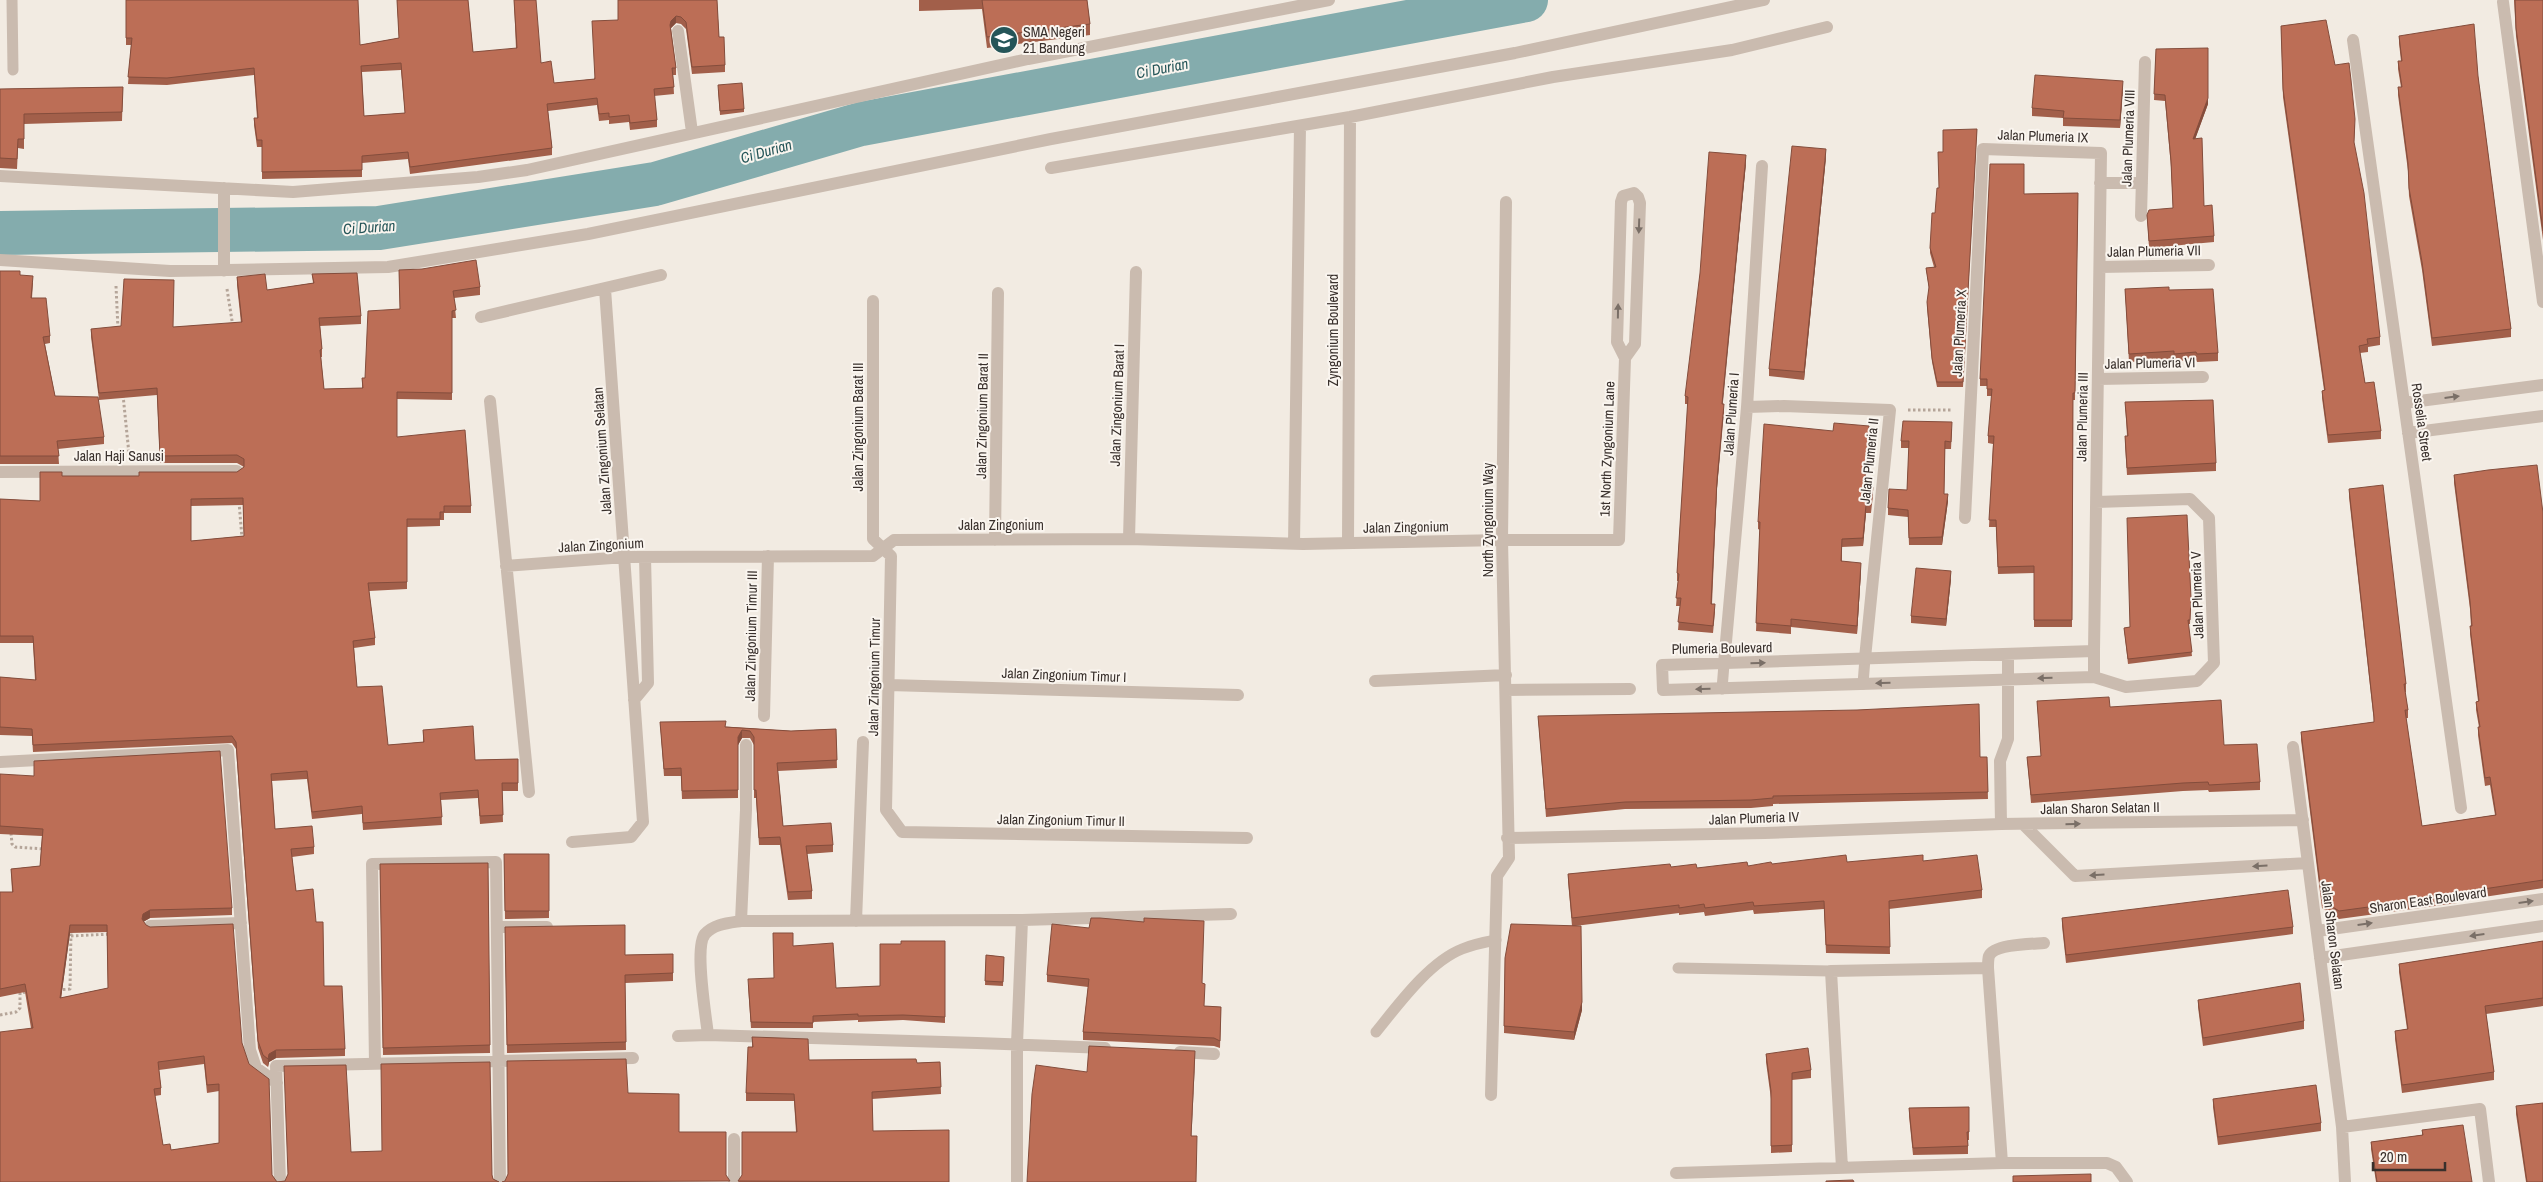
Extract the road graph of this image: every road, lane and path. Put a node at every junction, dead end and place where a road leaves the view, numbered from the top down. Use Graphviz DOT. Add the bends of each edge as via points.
graph roads {
  1 [pos="12,0"];
  2 [pos="1329,0"];
  3 [pos="1764,0"];
  4 [pos="2503,2"];
  5 [pos="1827,27"];
  6 [pos="678,31"];
  7 [pos="2353,40"];
  8 [pos="2145,62"];
  9 [pos="13,70"];
  10 [pos="1350,117"];
  11 [pos="1300,126"];
  12 [pos="692,132"];
  13 [pos="1983,149"];
  14 [pos="1762,166"];
  15 [pos="1051,168"];
  16 [pos="0,176"];
  17 [pos="2100,183"];
  18 [pos="2142,183"];
  19 [pos="224,188"];
  20 [pos="1506,202"];
  21 [pos="2141,216"];
  22 [pos="0,260"];
  23 [pos="2209,265"];
  24 [pos="2100,267"];
  25 [pos="114,268"];
  26 [pos="224,271"];
  27 [pos="1136,272"];
  28 [pos="662,275"];
  29 [pos="605,289"];
  30 [pos="998,294"];
  31 [pos="873,301"];
  32 [pos="2543,302"];
  33 [pos="481,316"];
  34 [pos="234,335"];
  35 [pos="119,336"];
  36 [pos="1625,358"];
  37 [pos="2203,377"];
  38 [pos="2098,379"];
  39 [pos="2543,385"];
  40 [pos="123,394"];
  41 [pos="490,401"];
  42 [pos="2404,403"];
  43 [pos="1747,407"];
  44 [pos="1890,410"];
  45 [pos="1970,411"];
  46 [pos="2543,416"];
  47 [pos="2408,433"];
  48 [pos="131,471"];
  49 [pos="238,471"];
  50 [pos="0,472"];
  51 [pos="2096,502"];
  52 [pos="1965,518"];
  53 [pos="1129,539"];
  54 [pos="242,540"];
  55 [pos="996,540"];
  56 [pos="1502,540"];
  57 [pos="1619,540"];
  58 [pos="1348,543"];
  59 [pos="1298,544"];
  60 [pos="883,548"];
  61 [pos="768,556"];
  62 [pos="625,557"];
  63 [pos="645,557"];
  64 [pos="506,566"];
  65 [pos="2094,651"];
  66 [pos="2008,654"];
  67 [pos="1865,658"];
  68 [pos="1724,664"];
  69 [pos="1506,675"];
  70 [pos="2094,676"];
  71 [pos="2008,679"];
  72 [pos="1375,681"];
  73 [pos="1863,684"];
  74 [pos="889,685"];
  75 [pos="1722,688"];
  76 [pos="1630,689"];
  77 [pos="1506,690"];
  78 [pos="1238,695"];
  79 [pos="634,700"];
  80 [pos="764,716"];
  81 [pos="863,742"];
  82 [pos="746,745"];
  83 [pos="2293,747"];
  84 [pos="0,762"];
  85 [pos="529,792"];
  86 [pos="2461,808"];
  87 [pos="886,810"];
  88 [pos="2303,820"];
  89 [pos="2001,824"];
  90 [pos="2024,825"];
  91 [pos="11,829"];
  92 [pos="1247,838"];
  93 [pos="1507,838"];
  94 [pos="572,842"];
  95 [pos="53,849"];
  96 [pos="2308,863"];
  97 [pos="2543,900"];
  98 [pos="1231,914"];
  99 [pos="1022,920"];
  100 [pos="741,921"];
  101 [pos="856,921"];
  102 [pos="241,923"];
  103 [pos="150,926"];
  104 [pos="2543,926"];
  105 [pos="498,927"];
  106 [pos="556,927"];
  107 [pos="72,928"];
  108 [pos="2317,931"];
  109 [pos="115,934"];
  110 [pos="71,936"];
  111 [pos="1496,940"];
  112 [pos="2044,943"];
  113 [pos="2320,958"];
  114 [pos="1678,968"];
  115 [pos="1988,968"];
  116 [pos="1831,971"];
  117 [pos="70,989"];
  118 [pos="54,990"];
  119 [pos="29,992"];
  120 [pos="74,998"];
  121 [pos="0,1015"];
  122 [pos="1376,1032"];
  123 [pos="708,1035"];
  124 [pos="678,1036"];
  125 [pos="1017,1044"];
  126 [pos="1116,1049"];
  127 [pos="1165,1051"];
  128 [pos="1214,1054"];
  129 [pos="633,1058"];
  130 [pos="499,1061"];
  131 [pos="375,1064"];
  132 [pos="277,1083"];
  133 [pos="1491,1095"];
  134 [pos="2342,1127"];
  135 [pos="734,1139"];
  136 [pos="2002,1163"];
  137 [pos="1842,1168"];
  138 [pos="1676,1173"];
  139 [pos="280,1182"];
  140 [pos="500,1182"];
  141 [pos="734,1182"];
  142 [pos="1017,1182"];
  143 [pos="2127,1182"];
  144 [pos="2345,1182"];
  145 [pos="2489,1182"];
  1 -- 9 [label="lane"];
  2 -- 12 [label="street" via="1019,61"];
  3 -- 26 [label="street" via="1515,53 1051,139 588,234 388,267"];
  4 -- 32 [label="street"];
  5 -- 10 [label="street" via="1732,50 1553,77"];
  6 -- 12 [label="street"];
  7 -- 42 [label="street, Rosselia Street"];
  8 -- 18 [label="street, Jalan Plumeria VIII"];
  10 -- 11 [label="street"];
  10 -- 58 [label="street, Zyngonium Boulevard"];
  11 -- 15 [label="street"];
  11 -- 59 [label="street"];
  12 -- 19 [label="street" via="528,170 478,177 293,192"];
  13 -- 17 [label="street, Jalan Plumeria IX" via="2100,153"];
  13 -- 45 [label="street, Jalan Plumeria X"];
  14 -- 43 [label="street, Jalan Plumeria I"];
  16 -- 19 [label="street"];
  17 -- 18 [label="street"];
  17 -- 24 [label="street, Jalan Plumeria III"];
  18 -- 21 [label="street, Jalan Plumeria VIII"];
  19 -- 26 [label="street"];
  20 -- 56 [label="street, North Zyngonium Way"];
  22 -- 25 [label="street"];
  23 -- 24 [label="street, Jalan Plumeria VII"];
  24 -- 38 [label="street, Jalan Plumeria III"];
  25 -- 26 [label="street"];
  25 -- 35 [label="path"];
  26 -- 34 [label="path"];
  27 -- 53 [label="street, Jalan Zingonium Barat I"];
  28 -- 29 [label="street"];
  29 -- 33 [label="street"];
  29 -- 62 [label="street, Jalan Zingonium Selatan"];
  30 -- 55 [label="street, Jalan Zingonium Barat II"];
  31 -- 60 [label="street, Jalan Zingonium Barat III" via="873,539"];
  36 -- 36 [label="street, 1st North Zyngonium Lane, one-way" via="1617,342 1621,202 1623,196 1634,193 1640,203 1635,344"];
  36 -- 57 [label="street, 1st North Zyngonium Lane"];
  37 -- 38 [label="street, Jalan Plumeria VI"];
  38 -- 51 [label="street, Jalan Plumeria III"];
  42 -- 39 [label="street, one-way"];
  40 -- 48 [label="path"];
  41 -- 64 [label="street"];
  42 -- 47 [label="street, Rosselia Street"];
  43 -- 44 [label="street, Jalan Plumeria II"];
  43 -- 68 [label="street, Jalan Plumeria I"];
  44 -- 45 [label="path"];
  44 -- 67 [label="street, Jalan Plumeria II"];
  45 -- 52 [label="street, Jalan Plumeria X"];
  46 -- 47 [label="street"];
  47 -- 86 [label="street, Rosselia Street"];
  48 -- 49 [label="street, Jalan Haji Sanusi"];
  48 -- 50 [label="street, Jalan Haji Sanusi"];
  49 -- 54 [label="path"];
  51 -- 65 [label="street, Jalan Plumeria III"];
  51 -- 70 [label="street, Jalan Plumeria V" via="2190,499 2209,518 2214,663 2197,681 2126,687"];
  53 -- 55 [label="street, Jalan Zingonium"];
  53 -- 59 [label="street, Jalan Zingonium"];
  55 -- 60 [label="street, Jalan Zingonium" via="894,540"];
  56 -- 57 [label="street, Jalan Zingonium"];
  56 -- 58 [label="street, Jalan Zingonium"];
  56 -- 69 [label="street, North Zyngonium Way"];
  58 -- 59 [label="street, Jalan Zingonium"];
  60 -- 61 [label="street, Jalan Zingonium" via="872,556"];
  60 -- 74 [label="street, Jalan Zingonium Timur" via="891,556"];
  61 -- 63 [label="street, Jalan Zingonium"];
  61 -- 80 [label="street, Jalan Zingonium Timur III"];
  62 -- 63 [label="street, Jalan Zingonium"];
  62 -- 64 [label="street, Jalan Zingonium"];
  62 -- 79 [label="street, Jalan Zingonium Selatan"];
  63 -- 79 [label="street" via="648,683"];
  64 -- 85 [label="street"];
  65 -- 66 [label="street, Plumeria Boulevard"];
  65 -- 70 [label="street"];
  66 -- 67 [label="street, Plumeria Boulevard"];
  66 -- 71 [label="street"];
  68 -- 67 [label="street, Plumeria Boulevard, one-way"];
  67 -- 73 [label="lane"];
  68 -- 75 [label="lane"];
  75 -- 68 [label="street, Plumeria Boulevard, one-way" via="1663,690 1662,665"];
  69 -- 72 [label="street"];
  69 -- 77 [label="street, North Zyngonium Way"];
  70 -- 71 [label="street, Plumeria Boulevard, one-way"];
  71 -- 73 [label="street, Plumeria Boulevard, one-way"];
  71 -- 89 [label="street" via="2008,739 2000,761"];
  73 -- 75 [label="street, Plumeria Boulevard"];
  74 -- 78 [label="street, Jalan Zingonium Timur I"];
  74 -- 87 [label="street, Jalan Zingonium Timur"];
  76 -- 77 [label="street"];
  77 -- 93 [label="street, North Zyngonium Way"];
  79 -- 94 [label="street, Jalan Zingonium Selatan" via="643,822 631,836"];
  81 -- 101 [label="street"];
  82 -- 100 [label="street"];
  83 -- 88 [label="street, Jalan Sharon Selatan"];
  84 -- 102 [label="street" via="228,750"];
  87 -- 92 [label="street, Jalan Zingonium Timur II" via="902,832"];
  90 -- 88 [label="street, Jalan Sharon Selatan II, one-way"];
  88 -- 96 [label="street, Jalan Sharon Selatan"];
  89 -- 90 [label="street, Jalan Plumeria IV"];
  89 -- 93 [label="street, Jalan Plumeria IV"];
  96 -- 90 [label="street, Jalan Sharon Selatan II, one-way" via="2075,876"];
  91 -- 95 [label="path" via="15,847"];
  93 -- 111 [label="street, North Zyngonium Way" via="1509,858 1498,876"];
  96 -- 108 [label="street, Jalan Sharon Selatan"];
  108 -- 97 [label="street, Sharon East Boulevard, one-way"];
  98 -- 99 [label="street"];
  99 -- 101 [label="street"];
  99 -- 125 [label="street"];
  100 -- 101 [label="street"];
  100 -- 123 [label="street" via="715,926 701,942"];
  102 -- 103 [label="street"];
  102 -- 132 [label="street" via="250,1050 256,1068"];
  104 -- 113 [label="street, one-way"];
  105 -- 106 [label="street"];
  105 -- 130 [label="street"];
  105 -- 131 [label="street" via="496,862 372,864"];
  107 -- 110 [label="path"];
  108 -- 113 [label="street, Jalan Sharon Selatan"];
  109 -- 110 [label="path"];
  110 -- 117 [label="path"];
  111 -- 122 [label="lane" via="1462,949 1446,958 1411,988"];
  111 -- 133 [label="street, North Zyngonium Way"];
  112 -- 115 [label="street" via="1994,950 1989,956"];
  113 -- 134 [label="street, Jalan Sharon Selatan"];
  114 -- 116 [label="lane"];
  115 -- 116 [label="street"];
  115 -- 136 [label="street"];
  116 -- 137 [label="street"];
  117 -- 118 [label="path"];
  117 -- 120 [label="path"];
  119 -- 121 [label="path" via="20,993 20,1008 16,1012"];
  123 -- 124 [label="street"];
  123 -- 125 [label="street"];
  125 -- 126 [label="street"];
  125 -- 142 [label="street"];
  127 -- 128 [label="street"];
  129 -- 130 [label="street"];
  130 -- 131 [label="street"];
  130 -- 140 [label="street"];
  131 -- 132 [label="street" via="276,1066"];
  132 -- 139 [label="street"];
  134 -- 144 [label="street"];
  134 -- 145 [label="street" via="2480,1109"];
  135 -- 141 [label="street"];
  136 -- 137 [label="street"];
  136 -- 143 [label="street" via="2107,1163 2116,1168"];
  137 -- 138 [label="street"];
}
